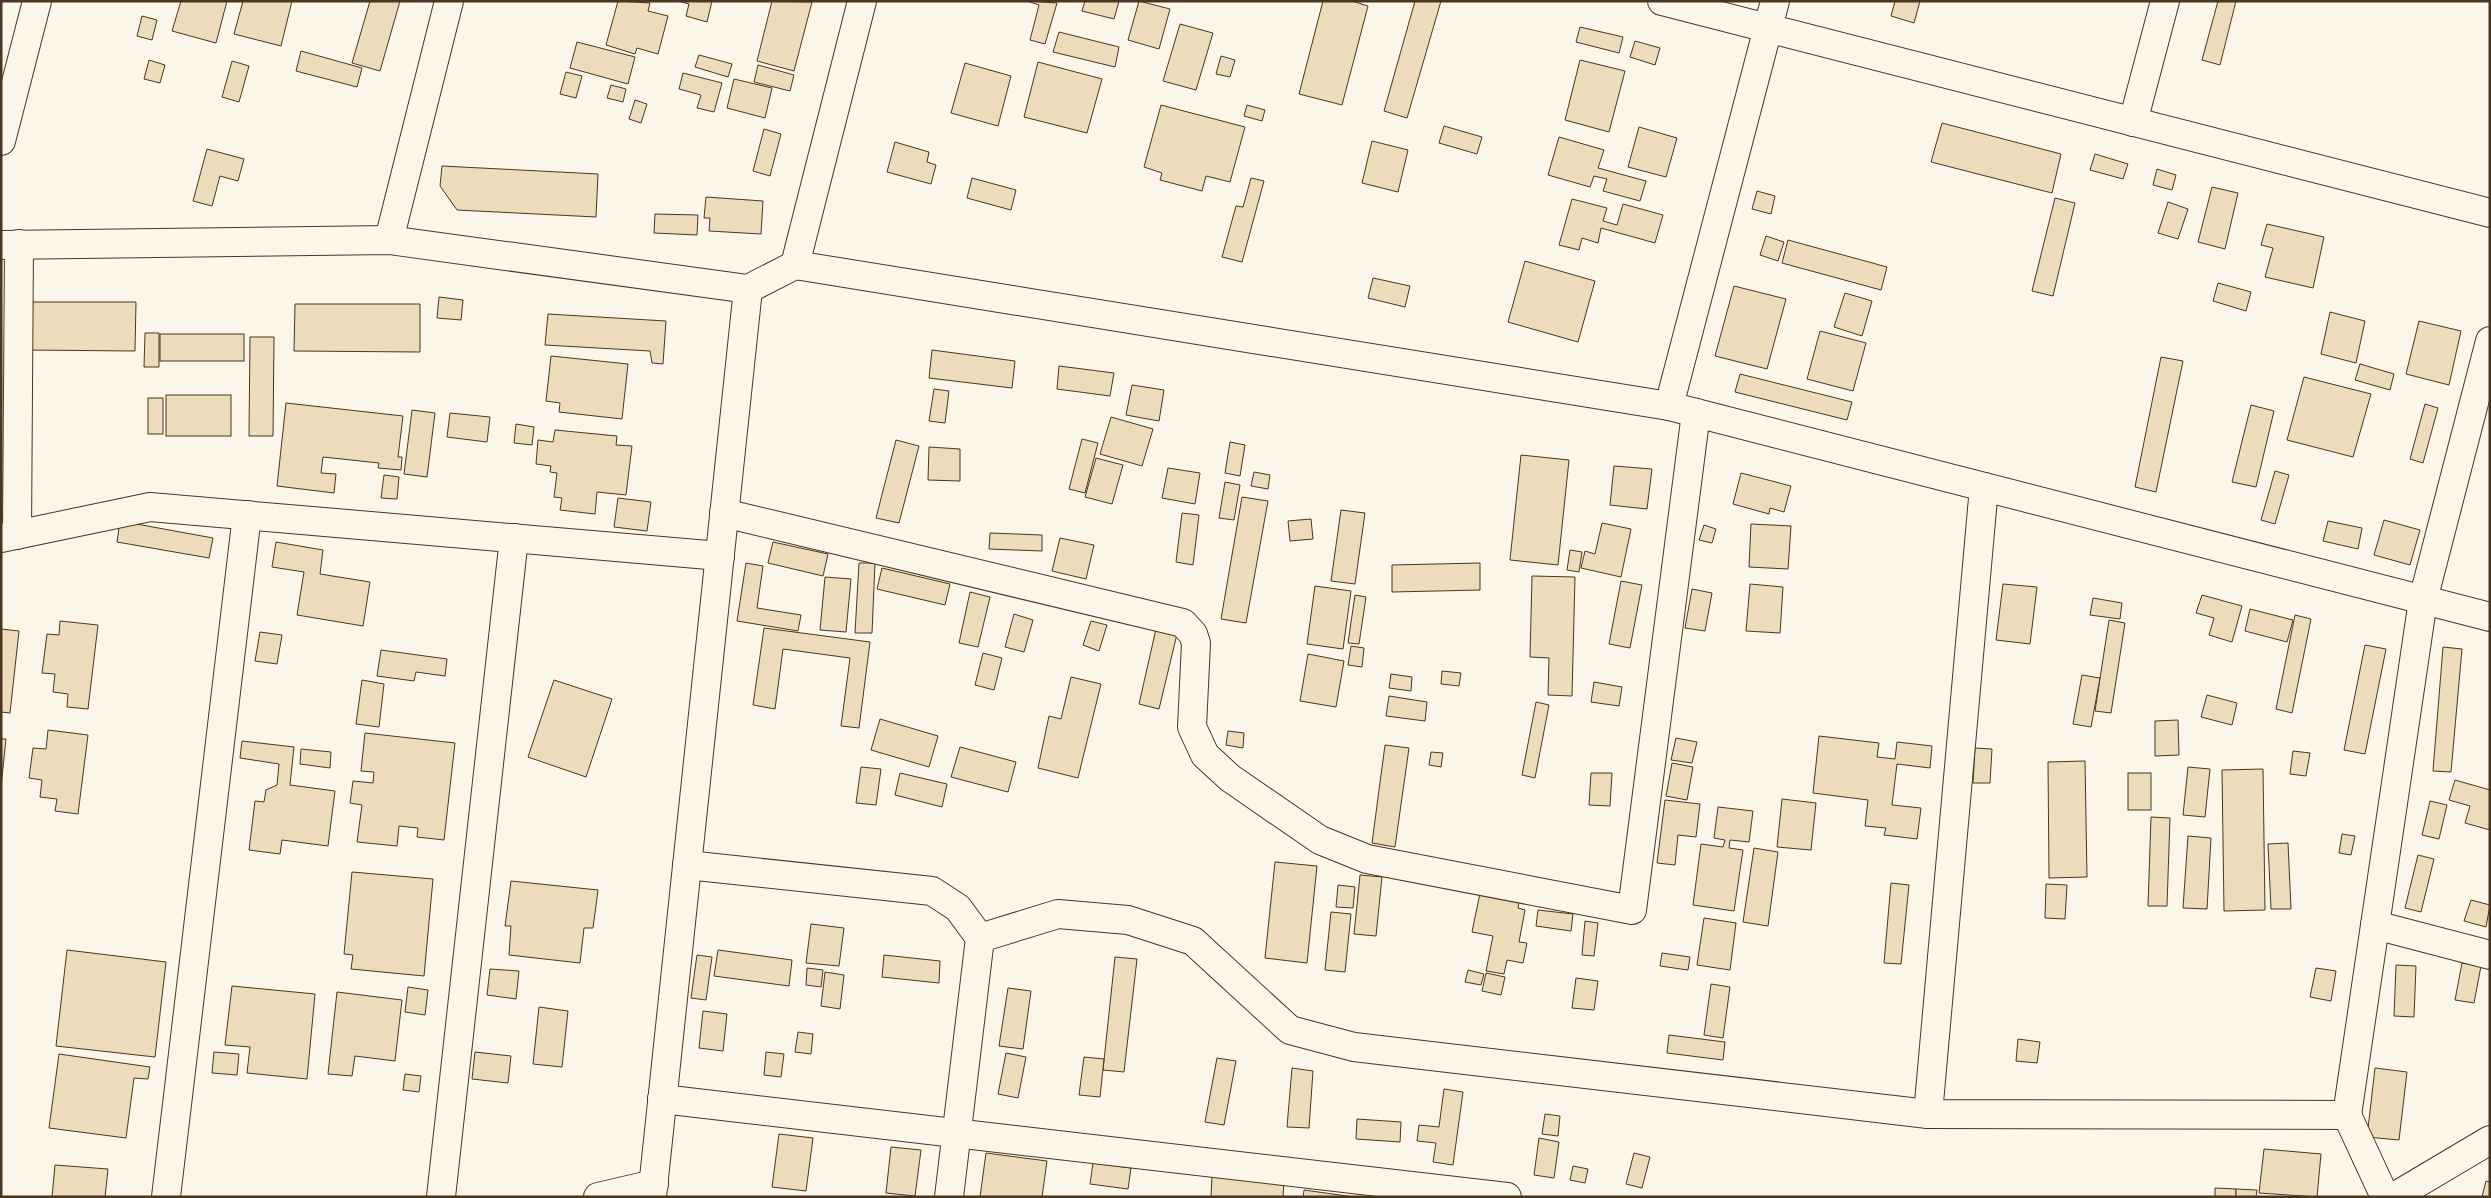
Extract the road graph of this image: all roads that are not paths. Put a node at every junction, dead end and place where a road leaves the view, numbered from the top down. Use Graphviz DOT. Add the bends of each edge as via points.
graph roads {
  1 [pos="37,1"];
  2 [pos="449,1"];
  3 [pos="862,1"];
  4 [pos="1662,1"];
  5 [pos="1775,1"];
  6 [pos="2165,1"];
  7 [pos="1768,28"];
  8 [pos="2133,122"];
  9 [pos="1,141"];
  10 [pos="2490,213"];
  11 [pos="389,240"];
  12 [pos="10,244"];
  13 [pos="795,265"];
  14 [pos="748,289"];
  15 [pos="2490,341"];
  16 [pos="1669,406"];
  17 [pos="1696,413"];
  18 [pos="1984,488"];
  19 [pos="724,512"];
  20 [pos="247,515"];
  21 [pos="9,536"];
  22 [pos="514,538"];
  23 [pos="720,556"];
  24 [pos="2423,600"];
  25 [pos="2490,618"];
  26 [pos="687,865"];
  27 [pos="2374,925"];
  28 [pos="980,938"];
  29 [pos="2490,955"];
  30 [pos="662,1099"];
  31 [pos="1928,1114"];
  32 [pos="2347,1115"];
  33 [pos="957,1134"];
  34 [pos="2490,1140"];
  35 [pos="653,1190"];
  36 [pos="166,1197"];
  37 [pos="441,1197"];
  38 [pos="598,1197"];
  39 [pos="950,1197"];
  40 [pos="1507,1197"];
  41 [pos="2385,1197"];
  42 [pos="2394,1197"];
  1 -- 9 [label="street"];
  2 -- 11 [label="street"];
  3 -- 13 [label="street"];
  4 -- 7 [label="street"];
  5 -- 7 [label="street"];
  6 -- 8 [label="street"];
  7 -- 8 [label="street"];
  7 -- 16 [label="street"];
  8 -- 10 [label="street"];
  11 -- 12 [label="street"];
  11 -- 14 [label="street"];
  12 -- 21 [label="street"];
  13 -- 14 [label="street"];
  13 -- 16 [label="street"];
  14 -- 19 [label="street"];
  15 -- 24 [label="street"];
  16 -- 17 [label="street"];
  17 -- 18 [label="street"];
  17 -- 19 [label="street" via="1632,910 1367,859 1320,840 1230,778 1205,755 1192,727 1196,643 1183,623"];
  18 -- 24 [label="street"];
  18 -- 31 [label="street"];
  19 -- 23 [label="street"];
  20 -- 21 [label="street" via="150,507"];
  20 -- 22 [label="street"];
  20 -- 36 [label="street"];
  22 -- 23 [label="street"];
  22 -- 37 [label="street"];
  23 -- 26 [label="street"];
  24 -- 25 [label="street"];
  24 -- 27 [label="street"];
  26 -- 28 [label="street" via="932,891 958,908"];
  26 -- 30 [label="street"];
  27 -- 29 [label="street"];
  27 -- 32 [label="street"];
  28 -- 31 [label="street" via="1058,914 1128,920 1193,941 1290,1030 1354,1047"];
  28 -- 33 [label="street"];
  30 -- 33 [label="street"];
  30 -- 35 [label="street"];
  31 -- 32 [label="street"];
  32 -- 41 [label="street"];
  33 -- 39 [label="street"];
  33 -- 40 [label="street"];
  34 -- 42 [label="street"];
  35 -- 38 [label="street"];
}
